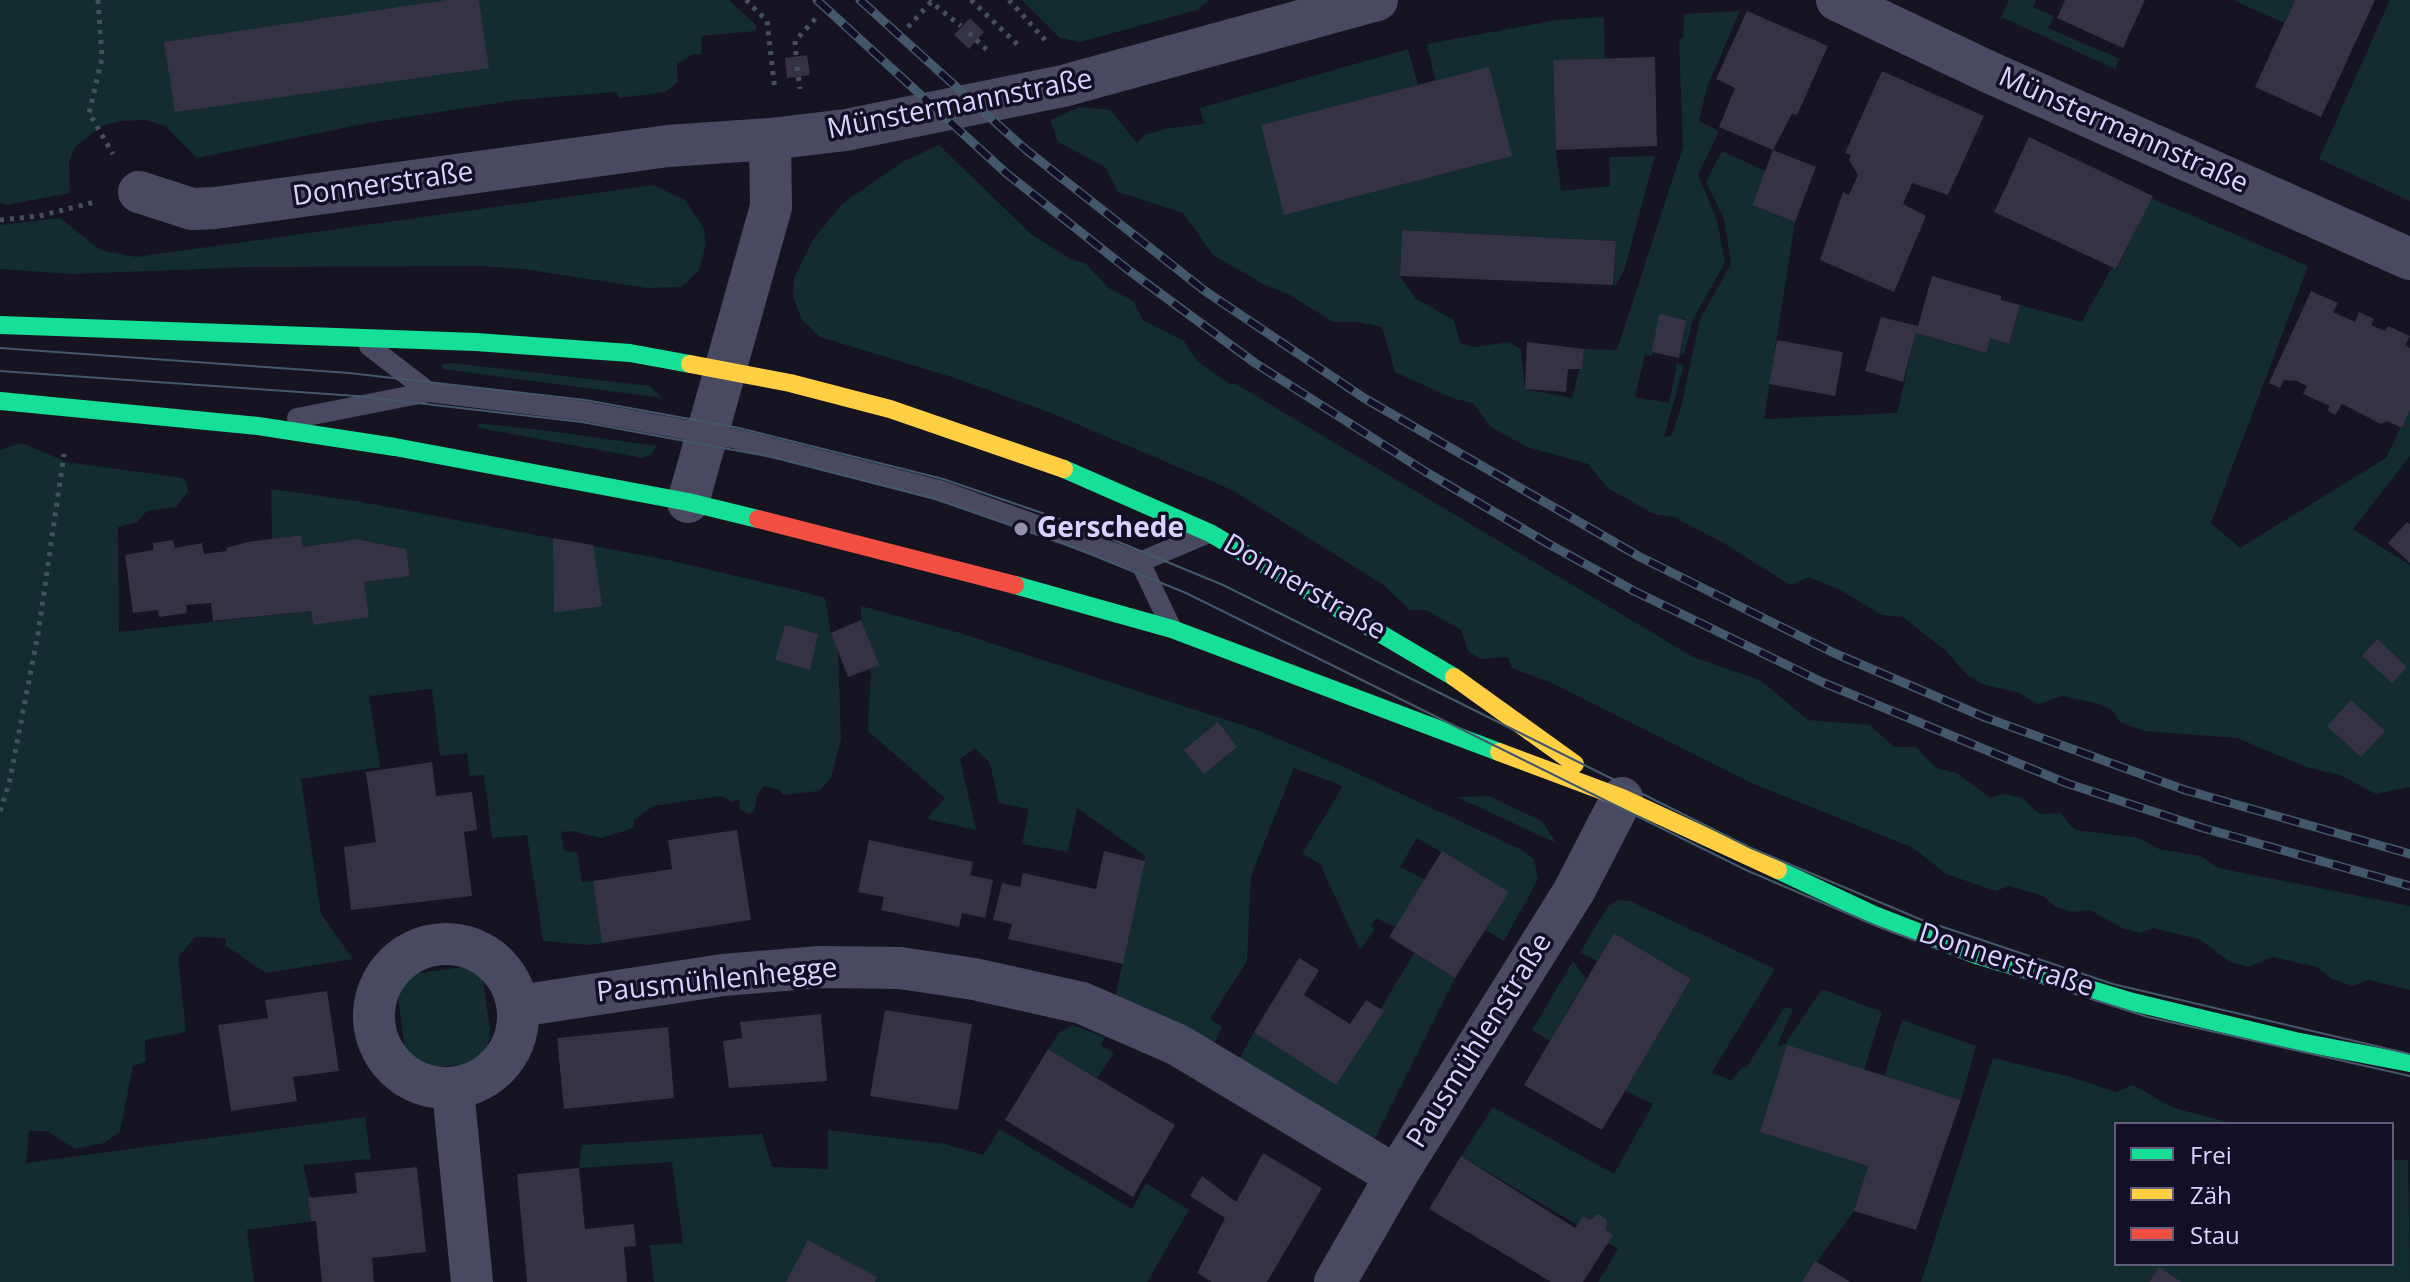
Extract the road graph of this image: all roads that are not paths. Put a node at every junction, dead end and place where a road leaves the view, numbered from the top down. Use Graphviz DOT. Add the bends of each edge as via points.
graph roads {
  1 [pos="1377,0"];
  2 [pos="1837,0"];
  3 [pos="1279,14"];
  4 [pos="770,139"];
  5 [pos="139,192"];
  6 [pos="2410,259"];
  7 [pos="0,325"];
  8 [pos="358,338"];
  9 [pos="725,370"];
  10 [pos="429,392"];
  11 [pos="0,401"];
  12 [pos="258,426"];
  13 [pos="707,432"];
  14 [pos="688,502"];
  15 [pos="1210,533"];
  16 [pos="1140,562"];
  17 [pos="1172,629"];
  18 [pos="1622,798"];
  19 [pos="519,1006"];
  20 [pos="2410,1063"];
  21 [pos="453,1090"];
  22 [pos="1396,1176"];
  23 [pos="472,1282"];
  24 [pos="1335,1282"];
  1 -- 3 [label="street, Münstermannstraße"];
  2 -- 6 [label="street, Münstermannstraße"];
  3 -- 4 [label="street, Münstermannstraße" via="1063,86 846,130"];
  4 -- 5 [label="street, Donnerstraße" via="655,147 215,208 192,209"];
  4 -- 9 [label="street" via="771,207"];
  7 -- 8 [label="main road, Donnerstraße"];
  8 -- 9 [label="main road, Donnerstraße" via="630,353"];
  8 -- 10 [label="lane"];
  9 -- 13 [label="street"];
  9 -- 15 [label="main road, Donnerstraße" via="948,426 1068,470"];
  10 -- 12 [label="lane"];
  10 -- 13 [label="lane"];
  11 -- 12 [label="main road, Donnerstraße"];
  12 -- 14 [label="main road, Donnerstraße"];
  13 -- 14 [label="street"];
  13 -- 16 [label="lane" via="939,490"];
  14 -- 17 [label="main road, Donnerstraße"];
  15 -- 16 [label="lane"];
  15 -- 18 [label="main road, Donnerstraße" via="1452,675"];
  16 -- 17 [label="lane"];
  17 -- 18 [label="main road, Donnerstraße"];
  18 -- 20 [label="main road, Donnerstraße" via="1874,915 1979,956 2133,1002"];
  18 -- 22 [label="street, Pausmühlenstraße" via="1574,891"];
  19 -- 21 [label="street" via="515,1039 498,1067"];
  19 -- 21 [label="street" via="510,980 497,964 463,945 424,946 391,968 374,1007 379,1045 400,1072 422,1085"];
  19 -- 22 [label="street, Pausmühlenhegge" via="723,975 820,967 900,968 985,982 1082,1003 1178,1045"];
  21 -- 23 [label="street"];
  22 -- 24 [label="street, Pausmühlenstraße"];
}
